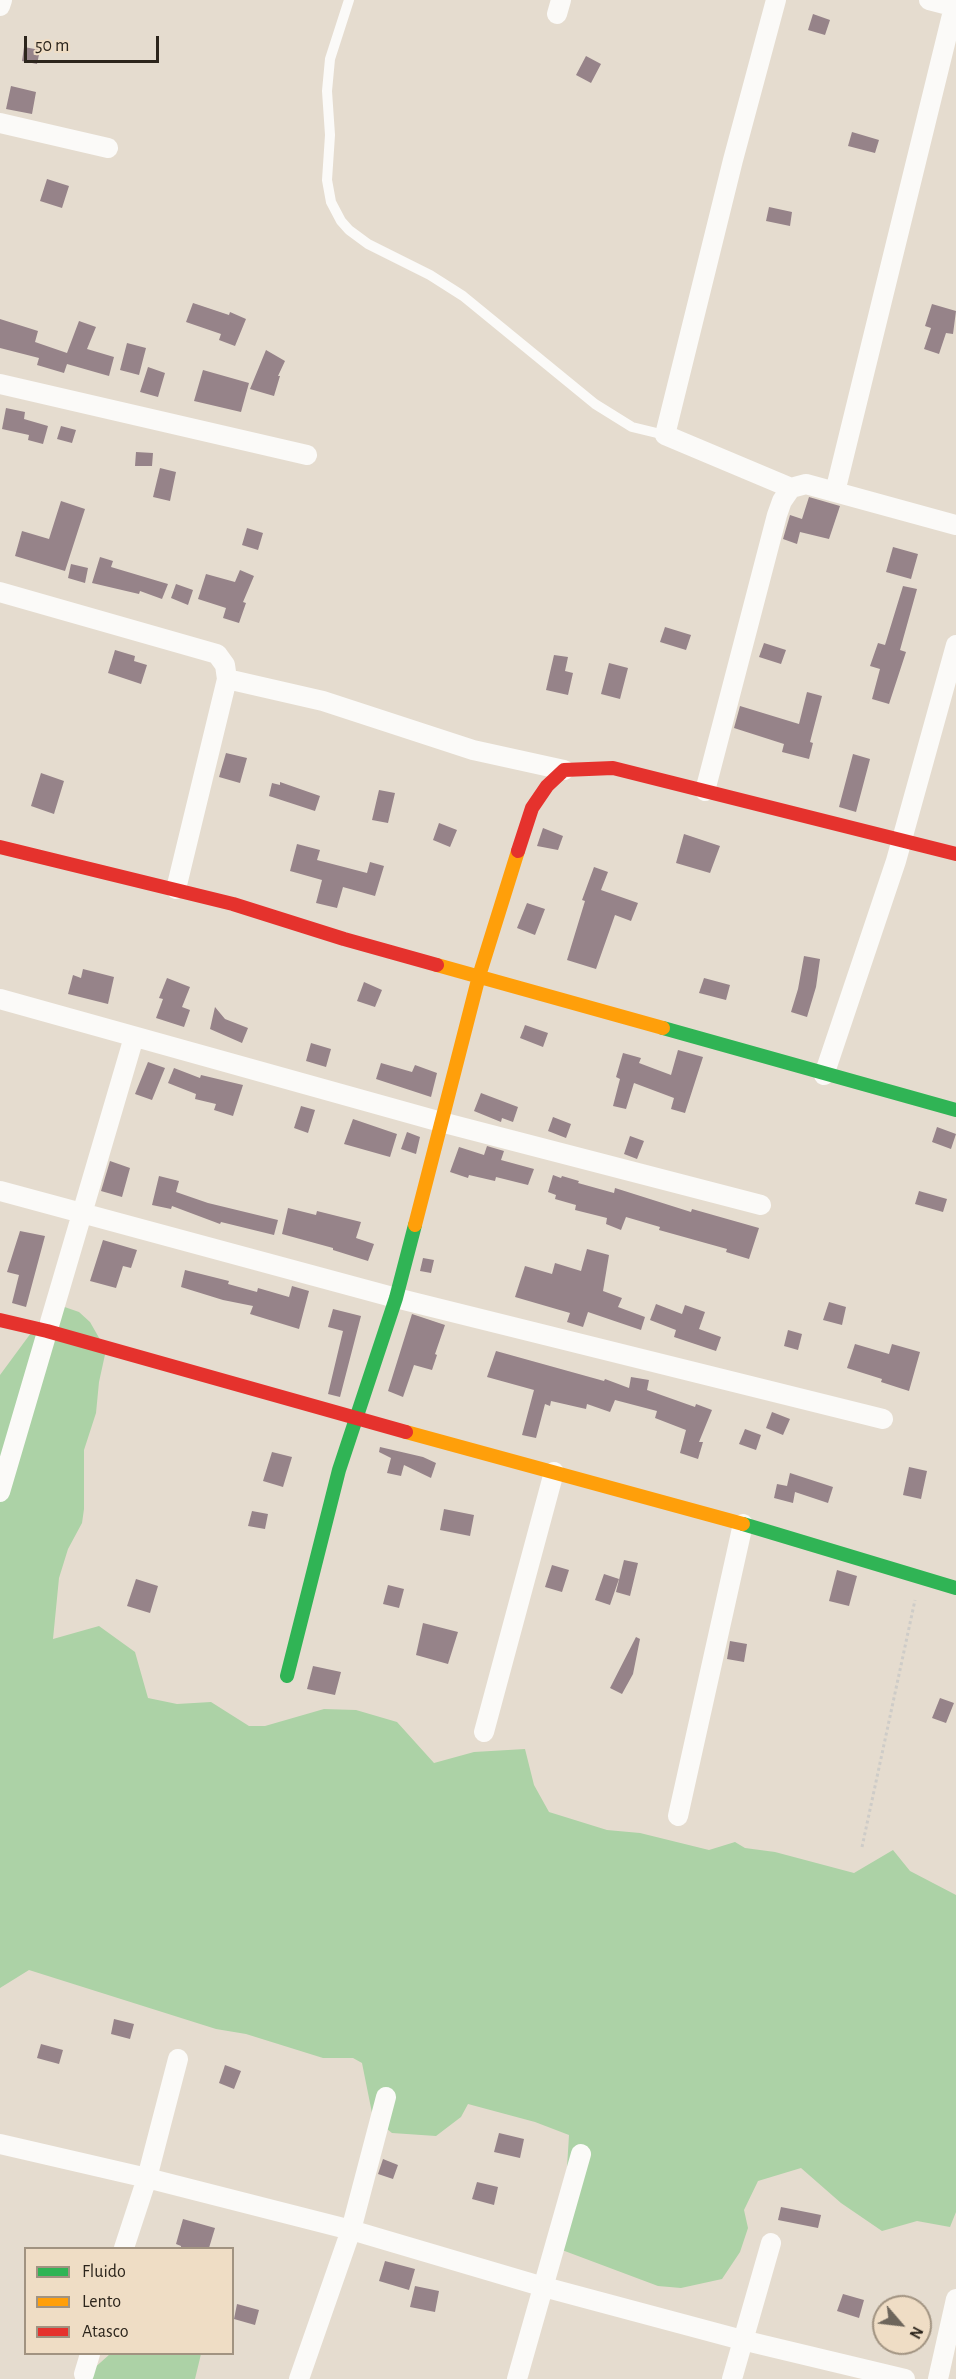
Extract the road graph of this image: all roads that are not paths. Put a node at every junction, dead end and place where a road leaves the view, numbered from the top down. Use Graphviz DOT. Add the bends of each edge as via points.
graph roads {
  1 [pos="2,0"];
  2 [pos="348,0"];
  3 [pos="776,0"];
  4 [pos="929,0"];
  5 [pos="0,6"];
  6 [pos="955,7"];
  7 [pos="0,123"];
  8 [pos="108,148"];
  9 [pos="0,384"];
  10 [pos="665,435"];
  11 [pos="307,455"];
  12 [pos="791,488"];
  13 [pos="835,492"];
  14 [pos="956,525"];
  15 [pos="0,592"];
  16 [pos="956,645"];
  17 [pos="227,679"];
  18 [pos="564,771"];
  19 [pos="705,791"];
  20 [pos="901,840"];
  21 [pos="0,847"];
  22 [pos="956,854"];
  23 [pos="176,889"];
  24 [pos="479,976"];
  25 [pos="0,999"];
  26 [pos="134,1037"];
  27 [pos="825,1075"];
  28 [pos="956,1110"];
  29 [pos="441,1122"];
  30 [pos="0,1191"];
  31 [pos="761,1205"];
  32 [pos="81,1214"];
  33 [pos="396,1298"];
  34 [pos="0,1320"];
  35 [pos="47,1331"];
  36 [pos="357,1419"];
  37 [pos="883,1419"];
  38 [pos="554,1472"];
  39 [pos="0,1492"];
  40 [pos="742,1524"];
  41 [pos="956,1588"];
  42 [pos="287,1676"];
  43 [pos="484,1732"];
  44 [pos="678,1816"];
  45 [pos="178,2059"];
  46 [pos="386,2097"];
  47 [pos="0,2144"];
  48 [pos="581,2154"];
  49 [pos="147,2178"];
  50 [pos="351,2230"];
  51 [pos="771,2243"];
  52 [pos="124,2247"];
  53 [pos="544,2287"];
  54 [pos="956,2299"];
  55 [pos="952,2329"];
  56 [pos="742,2340"];
  57 [pos="90,2355"];
  58 [pos="84,2374"];
  59 [pos="299,2379"];
  60 [pos="517,2379"];
  61 [pos="732,2379"];
  62 [pos="905,2379"];
  63 [pos="938,2379"];
  1 -- 5 [label="street"];
  2 -- 10 [label="lane" via="330,59 327,92 327,180 331,202 341,221 369,244 464,296 595,404 632,427"];
  3 -- 10 [label="street"];
  4 -- 6 [label="street"];
  6 -- 13 [label="street"];
  7 -- 8 [label="street"];
  9 -- 11 [label="street"];
  10 -- 12 [label="street"];
  12 -- 13 [label="street" via="806,484"];
  12 -- 19 [label="street" via="777,515"];
  13 -- 14 [label="street"];
  15 -- 17 [label="street" via="217,654 225,665"];
  16 -- 20 [label="street"];
  17 -- 18 [label="street" via="323,701 473,750"];
  17 -- 23 [label="street"];
  18 -- 19 [label="street" via="613,768"];
  18 -- 24 [label="street" via="547,786 532,808"];
  19 -- 20 [label="street"];
  20 -- 22 [label="street"];
  20 -- 27 [label="street"];
  21 -- 23 [label="street"];
  23 -- 24 [label="street"];
  24 -- 27 [label="street"];
  24 -- 29 [label="street"];
  25 -- 26 [label="street"];
  26 -- 29 [label="street"];
  26 -- 32 [label="street"];
  27 -- 28 [label="street"];
  29 -- 31 [label="street"];
  29 -- 33 [label="street"];
  30 -- 32 [label="street"];
  32 -- 33 [label="street"];
  32 -- 35 [label="street"];
  33 -- 36 [label="street"];
  33 -- 37 [label="street"];
  34 -- 35 [label="street"];
  35 -- 36 [label="street"];
  35 -- 39 [label="street"];
  36 -- 38 [label="street"];
  36 -- 42 [label="street" via="339,1470"];
  38 -- 40 [label="street"];
  38 -- 43 [label="street"];
  40 -- 41 [label="street"];
  40 -- 44 [label="street"];
  45 -- 49 [label="street"];
  46 -- 50 [label="street"];
  47 -- 49 [label="street"];
  48 -- 53 [label="street"];
  49 -- 50 [label="street"];
  49 -- 52 [label="street"];
  50 -- 53 [label="street"];
  50 -- 59 [label="street"];
  51 -- 56 [label="street"];
  53 -- 56 [label="street"];
  53 -- 60 [label="street"];
  54 -- 55 [label="street"];
  55 -- 63 [label="street"];
  56 -- 61 [label="street"];
  56 -- 62 [label="street"];
  57 -- 58 [label="street"];
}
